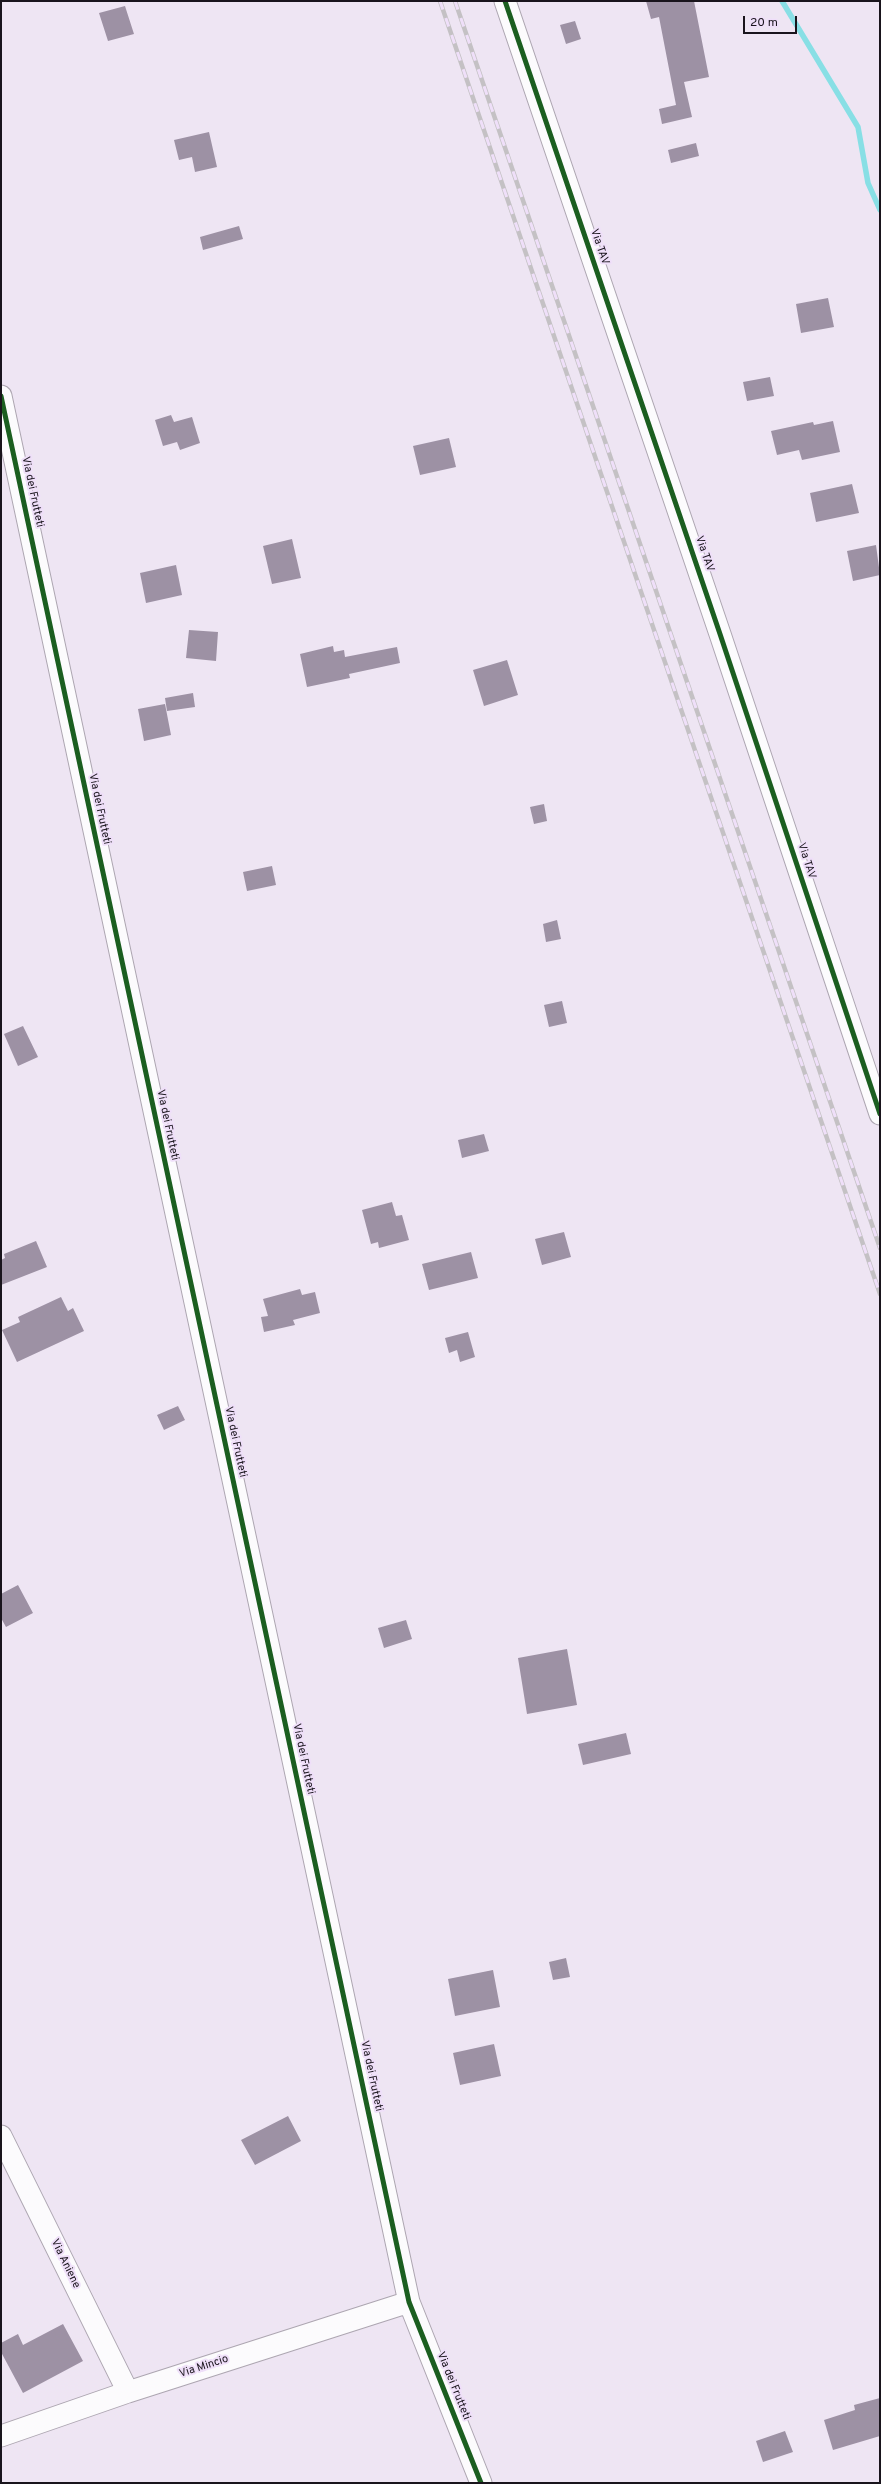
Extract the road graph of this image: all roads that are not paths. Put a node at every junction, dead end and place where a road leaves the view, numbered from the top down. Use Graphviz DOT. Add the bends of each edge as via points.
graph roads {
  1 [pos="505,1"];
  2 [pos="1,396"];
  3 [pos="880,1114"];
  4 [pos="1,2136"];
  5 [pos="409,2302"];
  6 [pos="128,2392"];
  7 [pos="1,2436"];
  8 [pos="481,2483"];
  1 -- 3 [label="street, Via TAV"];
  2 -- 5 [label="street, Via dei Frutteti"];
  4 -- 6 [label="street, Via Aniene"];
  5 -- 6 [label="street, Via Mincio"];
  5 -- 8 [label="street, Via dei Frutteti"];
  6 -- 7 [label="street, Via Mincio"];
}
